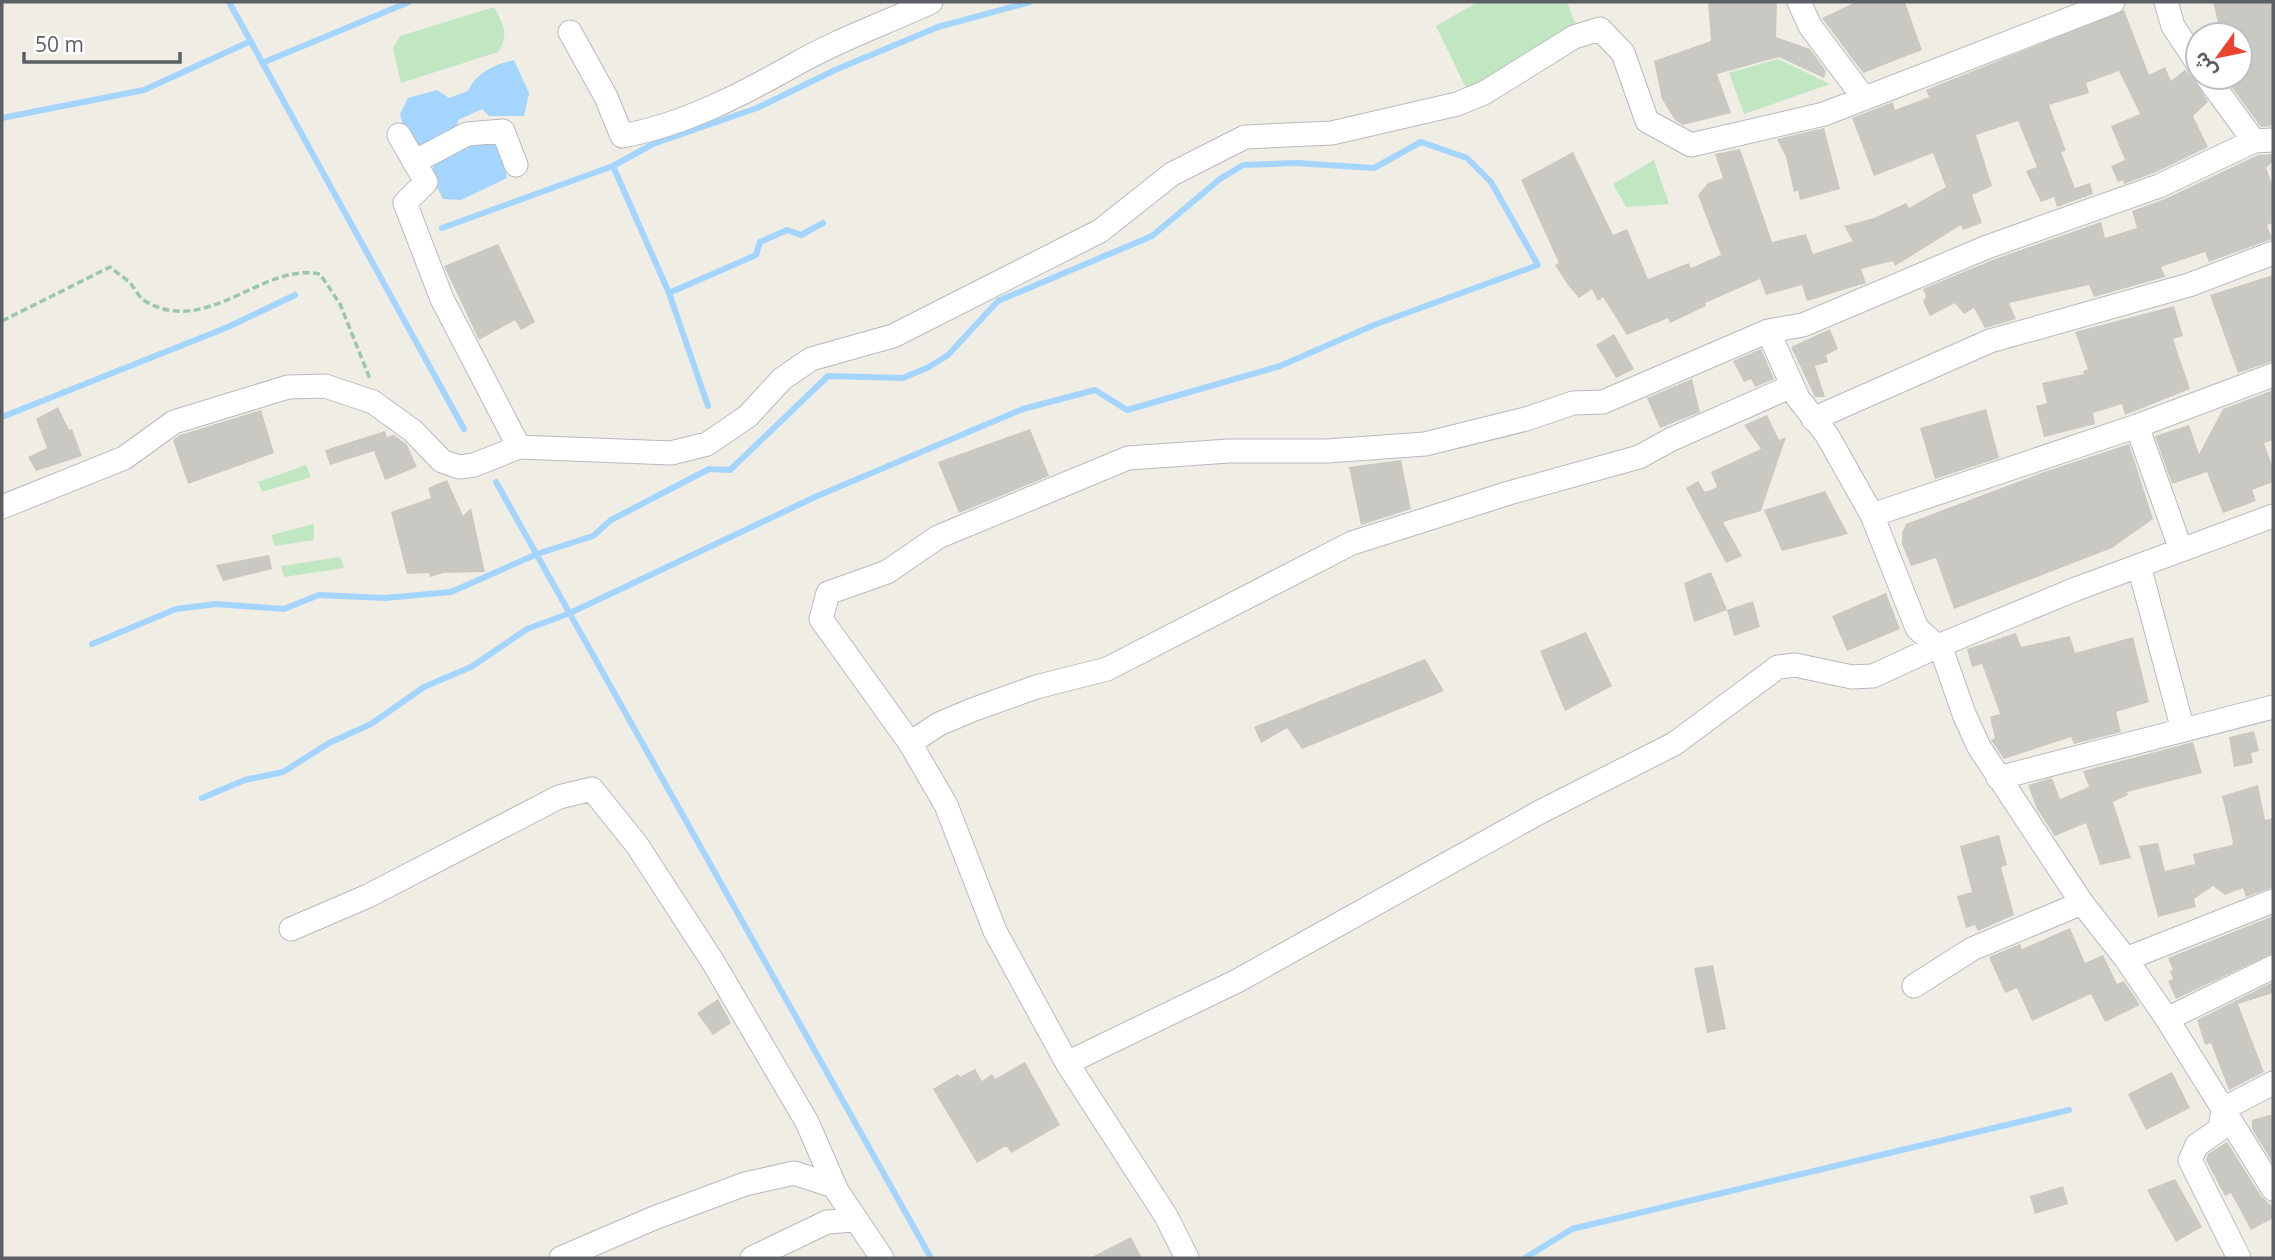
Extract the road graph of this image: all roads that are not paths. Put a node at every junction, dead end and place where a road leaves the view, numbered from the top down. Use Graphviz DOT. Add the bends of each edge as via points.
graph roads {
  1 [pos="931,2"];
  2 [pos="1799,2"];
  3 [pos="2113,2"];
  4 [pos="2166,2"];
  5 [pos="570,32"];
  6 [pos="2184,43"];
  7 [pos="2219,91"];
  8 [pos="1864,98"];
  9 [pos="400,135"];
  10 [pos="2264,141"];
  11 [pos="414,162"];
  12 [pos="516,165"];
  13 [pos="2273,253"];
  14 [pos="1768,331"];
  15 [pos="2273,375"];
  16 [pos="1792,386"];
  17 [pos="1813,418"];
  18 [pos="2137,426"];
  19 [pos="519,447"];
  20 [pos="2,507"];
  21 [pos="1872,515"];
  22 [pos="2273,516"];
  23 [pos="2181,550"];
  24 [pos="2139,566"];
  25 [pos="1938,646"];
  26 [pos="2273,707"];
  27 [pos="2183,730"];
  28 [pos="910,743"];
  29 [pos="1998,778"];
  30 [pos="2273,901"];
  31 [pos="2082,902"];
  32 [pos="290,929"];
  33 [pos="2126,958"];
  34 [pos="2273,967"];
  35 [pos="1914,986"];
  36 [pos="2167,1019"];
  37 [pos="1067,1063"];
  38 [pos="2273,1083"];
  39 [pos="2223,1109"];
  40 [pos="834,1186"];
  41 [pos="2273,1189"];
  42 [pos="854,1220"];
  43 [pos="561,1258"];
  44 [pos="752,1258"];
  45 [pos="882,1258"];
  46 [pos="1187,1258"];
  47 [pos="2239,1258"];
  1 -- 5 [label="street" via="702,111 622,136"];
  2 -- 8 [label="street" via="1810,26"];
  3 -- 8 [label="street"];
  4 -- 6 [label="street"];
  7 -- 10 [label="street"];
  8 -- 19 [label="street" via="1824,114 1691,145 1647,121 1623,53 1600,29 1574,37 1484,93 1457,104 1332,134 1245,137 1171,174 1100,231 892,337 811,359 782,379 748,416 707,444 671,453"];
  9 -- 11 [label="street"];
  10 -- 14 [label="street" via="2159,186 1987,247 1803,325"];
  11 -- 12 [label="street" via="467,134 503,131"];
  11 -- 19 [label="street" via="426,182 405,203 442,299"];
  13 -- 17 [label="street" via="2189,285 1990,341"];
  14 -- 16 [label="street"];
  14 -- 28 [label="street" via="1603,402 1573,403 1424,444 1128,458 938,537 887,572 828,593 821,619"];
  15 -- 18 [label="street"];
  16 -- 17 [label="street"];
  16 -- 28 [label="street" via="1639,457 1352,543 1107,669 972,710"];
  17 -- 21 [label="street"];
  18 -- 21 [label="street"];
  18 -- 23 [label="street"];
  19 -- 20 [label="street" via="474,464 451,465 373,402 325,386 297,386 174,422 124,458"];
  21 -- 25 [label="street" via="1917,628"];
  22 -- 23 [label="street"];
  23 -- 24 [label="street"];
  24 -- 25 [label="street"];
  24 -- 27 [label="street"];
  25 -- 29 [label="street" via="1964,714"];
  25 -- 37 [label="street" via="1873,676 1852,677 1795,665 1778,667 1674,744 1540,812 1237,981"];
  26 -- 27 [label="street"];
  27 -- 29 [label="street"];
  28 -- 37 [label="street" via="946,805 995,931"];
  29 -- 31 [label="street"];
  30 -- 33 [label="street"];
  31 -- 33 [label="street"];
  31 -- 35 [label="street" via="1972,949"];
  32 -- 40 [label="street" via="368,896 559,797 592,789 637,845 713,962 807,1122"];
  33 -- 36 [label="street"];
  34 -- 36 [label="street"];
  36 -- 39 [label="street"];
  37 -- 46 [label="street" via="1166,1216"];
  38 -- 39 [label="street"];
  39 -- 41 [label="street"];
  39 -- 47 [label="street" via="2220,1129 2197,1145 2190,1160"];
  40 -- 42 [label="street"];
  40 -- 43 [label="street" via="794,1173 745,1184"];
  42 -- 44 [label="street" via="827,1222"];
  42 -- 45 [label="street"];
}
